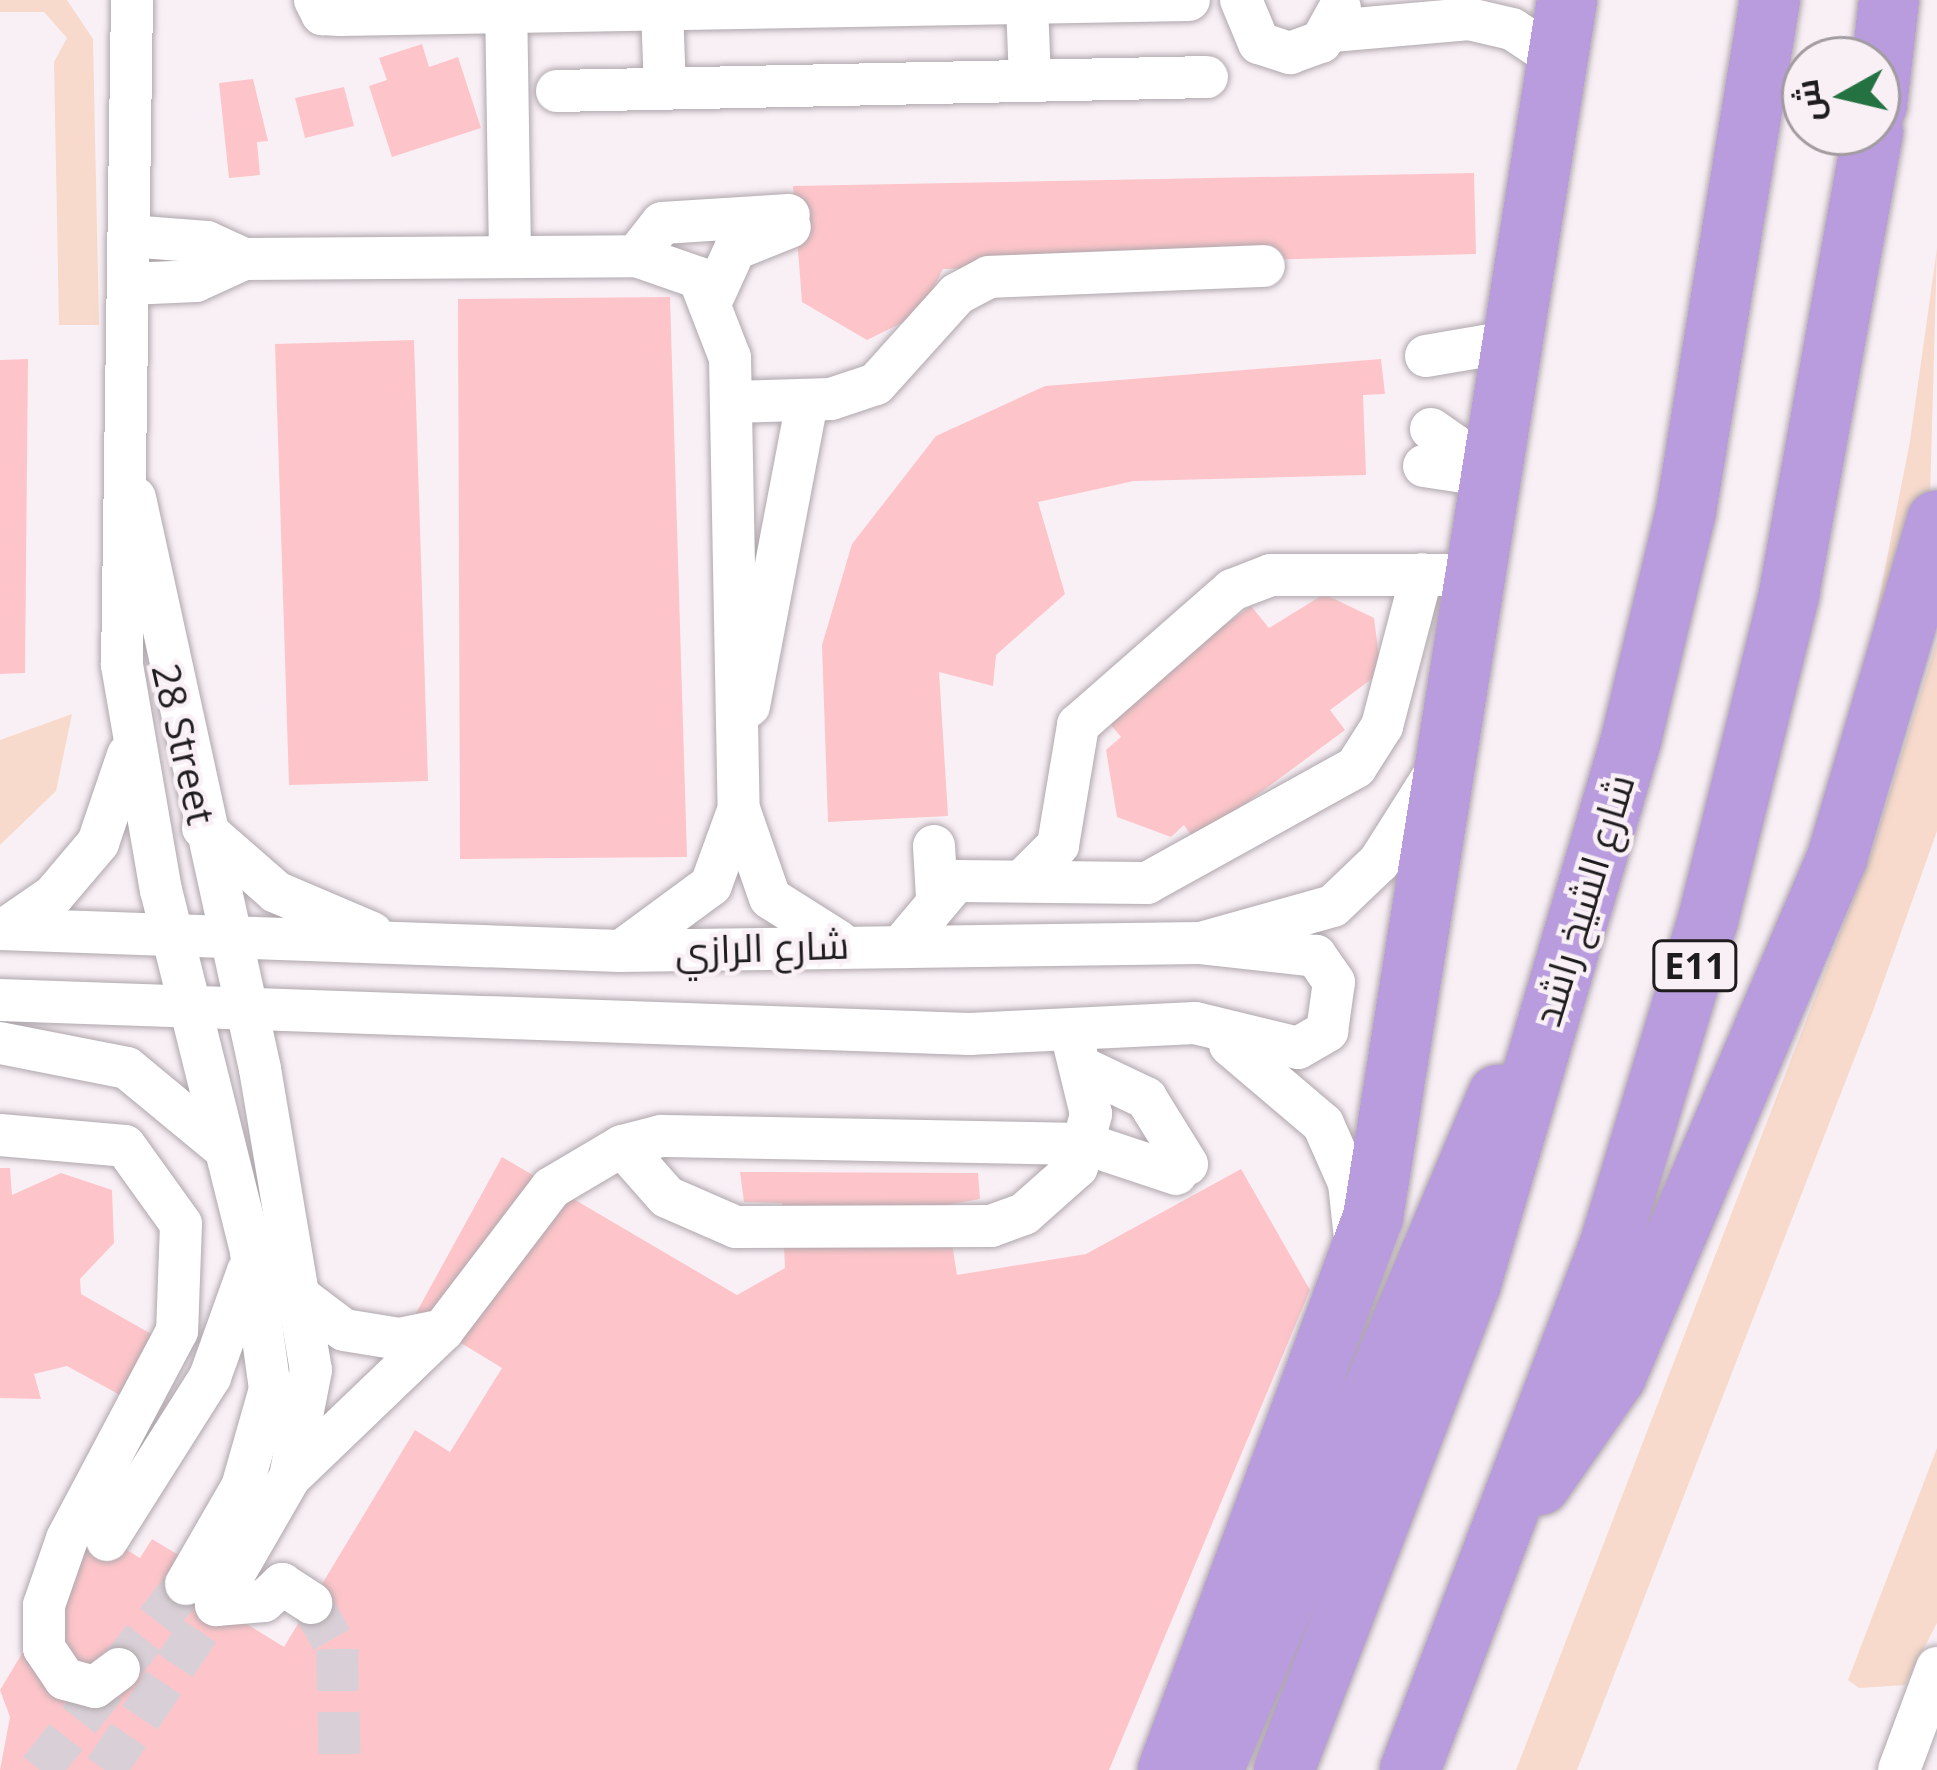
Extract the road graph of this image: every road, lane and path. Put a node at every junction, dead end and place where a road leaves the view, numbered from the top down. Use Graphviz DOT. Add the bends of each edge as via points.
graph roads {
  1 [pos="132,0"];
  2 [pos="315,0"];
  3 [pos="1568,0"];
  4 [pos="1769,0"];
  5 [pos="1889,0"];
  6 [pos="1177,2"];
  7 [pos="747,5"];
  8 [pos="1027,5"];
  9 [pos="506,6"];
  10 [pos="662,10"];
  11 [pos="1245,15"];
  12 [pos="1336,15"];
  13 [pos="1885,36"];
  14 [pos="1562,62"];
  15 [pos="1207,77"];
  16 [pos="1030,81"];
  17 [pos="665,88"];
  18 [pos="556,91"];
  19 [pos="1868,156"];
  20 [pos="129,236"];
  21 [pos="510,256"];
  22 [pos="636,256"];
  23 [pos="244,259"];
  24 [pos="1264,266"];
  25 [pos="129,284"];
  26 [pos="714,296"];
  27 [pos="1513,351"];
  28 [pos="1427,363"];
  29 [pos="733,401"];
  30 [pos="807,402"];
  31 [pos="126,475"];
  32 [pos="1937,520"];
  33 [pos="734,530"];
  34 [pos="783,558"];
  35 [pos="1448,574"];
  36 [pos="737,728"];
  37 [pos="130,730"];
  38 [pos="1443,758"];
  39 [pos="739,809"];
  40 [pos="203,828"];
  41 [pos="1024,878"];
  42 [pos="3,928"];
  43 [pos="172,940"];
  44 [pos="230,941"];
  45 [pos="1201,943"];
  46 [pos="438,944"];
  47 [pos="845,944"];
  48 [pos="903,944"];
  49 [pos="620,951"];
  50 [pos="1555,990"];
  51 [pos="0,1000"];
  52 [pos="188,1007"];
  53 [pos="247,1012"];
  54 [pos="1172,1025"];
  55 [pos="0,1043"];
  56 [pos="1079,1052"];
  57 [pos="0,1135"];
  58 [pos="1085,1144"];
  59 [pos="622,1146"];
  60 [pos="226,1158"];
  61 [pos="251,1252"];
  62 [pos="1357,1267"];
  63 [pos="303,1299"];
  64 [pos="443,1330"];
  65 [pos="290,1477"];
  66 [pos="1514,1510"];
  67 [pos="87,1539"];
  68 [pos="201,1595"];
  69 [pos="311,1603"];
  70 [pos="1937,1668"];
  71 [pos="119,1670"];
  72 [pos="1168,1770"];
  73 [pos="1213,1770"];
  74 [pos="1284,1770"];
  75 [pos="1410,1770"];
  76 [pos="1899,1770"];
  1 -- 20 [label="street, 28 Street"];
  2 -- 9 [label="street" via="326,15"];
  3 -- 14 [label="highway"];
  4 -- 50 [label="highway, شارع الشيخ راشد" via="1686,511"];
  5 -- 13 [label="highway"];
  6 -- 8 [label="street"];
  6 -- 11 [label="street"];
  7 -- 8 [label="street"];
  7 -- 10 [label="street"];
  8 -- 16 [label="street"];
  9 -- 10 [label="street"];
  9 -- 21 [label="street"];
  10 -- 17 [label="street"];
  11 -- 12 [label="street" via="1290,53"];
  12 -- 14 [label="street" via="1469,20 1512,29"];
  14 -- 27 [label="highway"];
  15 -- 16 [label="street"];
  16 -- 17 [label="street"];
  17 -- 18 [label="street"];
  19 -- 66 [label="highway, E11" via="1751,757 1661,1082"];
  20 -- 23 [label="street" via="208,242"];
  20 -- 25 [label="street, 28 Street"];
  21 -- 22 [label="street"];
  21 -- 23 [label="street"];
  22 -- 26 [label="street" via="680,265"];
  22 -- 26 [label="street" via="662,223 789,221 735,248"];
  23 -- 25 [label="street" via="196,281"];
  24 -- 30 [label="street" via="989,277 957,294 897,370"];
  25 -- 31 [label="street, 28 Street"];
  26 -- 29 [label="street"];
  27 -- 28 [label="street"];
  27 -- 35 [label="highway" via="1452,460"];
  29 -- 30 [label="street"];
  29 -- 33 [label="street"];
  30 -- 34 [label="street"];
  31 -- 37 [label="street, 28 Street" via="117,571"];
  31 -- 40 [label="street, 28 Street"];
  32 -- 66 [label="highway" via="1838,859 1590,1424"];
  33 -- 34 [label="street"];
  33 -- 36 [label="street"];
  34 -- 36 [label="street" via="764,663"];
  35 -- 38 [label="highway"];
  35 -- 41 [label="street" via="1356,767 1158,879"];
  35 -- 41 [label="street" via="1271,575 1215,602 1078,725 1058,845"];
  36 -- 39 [label="street"];
  37 -- 42 [label="street" via="98,843 53,896"];
  37 -- 43 [label="street, 28 Street"];
  38 -- 45 [label="street, شارع الرازي" via="1378,862 1333,906"];
  38 -- 62 [label="highway"];
  39 -- 47 [label="street" via="770,898"];
  39 -- 49 [label="street" via="701,897"];
  40 -- 44 [label="street, 28 Street"];
  40 -- 46 [label="street" via="290,900 368,932"];
  41 -- 48 [label="street" via="951,866"];
  42 -- 43 [label="street, شارع الرازي"];
  43 -- 44 [label="street, شارع الرازي"];
  43 -- 52 [label="street, 28 Street"];
  44 -- 46 [label="street, شارع الرازي"];
  44 -- 53 [label="street, 28 Street"];
  45 -- 48 [label="street, شارع الرازي"];
  45 -- 54 [label="street, شارع الرازي" via="1316,956 1334,982 1335,1017 1298,1048 1217,1024"];
  46 -- 49 [label="street, شارع الرازي"];
  47 -- 48 [label="street, شارع الرازي"];
  47 -- 49 [label="street, شارع الرازي"];
  50 -- 73 [label="highway" via="1418,1269"];
  50 -- 74 [label="highway, شارع الشيخ راشد" via="1438,1380"];
  51 -- 52 [label="street, شارع الرازي"];
  52 -- 53 [label="street, شارع الرازي"];
  52 -- 60 [label="street, 28 Street"];
  53 -- 56 [label="street, شارع الرازي"];
  53 -- 63 [label="street, 28 Street"];
  54 -- 56 [label="street, شارع الرازي"];
  54 -- 62 [label="street" via="1270,1070 1323,1124 1349,1183"];
  55 -- 60 [label="street" via="127,1068 201,1119"];
  56 -- 58 [label="street"];
  56 -- 58 [label="street" via="1146,1098 1181,1169"];
  57 -- 67 [label="street" via="125,1146 181,1224 177,1331"];
  58 -- 59 [label="street" via="661,1136"];
  58 -- 59 [label="street" via="1053,1194 1024,1214 955,1228 736,1226 667,1196"];
  59 -- 64 [label="street" via="551,1188"];
  60 -- 61 [label="street, 28 Street"];
  61 -- 67 [label="street" via="234,1331"];
  61 -- 68 [label="street, 28 Street" via="270,1389 261,1442"];
  62 -- 72 [label="highway"];
  63 -- 64 [label="street" via="344,1330 399,1339"];
  63 -- 65 [label="street, 28 Street" via="311,1370"];
  64 -- 65 [label="street"];
  65 -- 68 [label="street"];
  66 -- 75 [label="highway, E11"];
  67 -- 71 [label="street" via="49,1583 44,1648 80,1685"];
  68 -- 69 [label="street" via="264,1601 282,1584"];
  70 -- 76 [label="street"];
}
